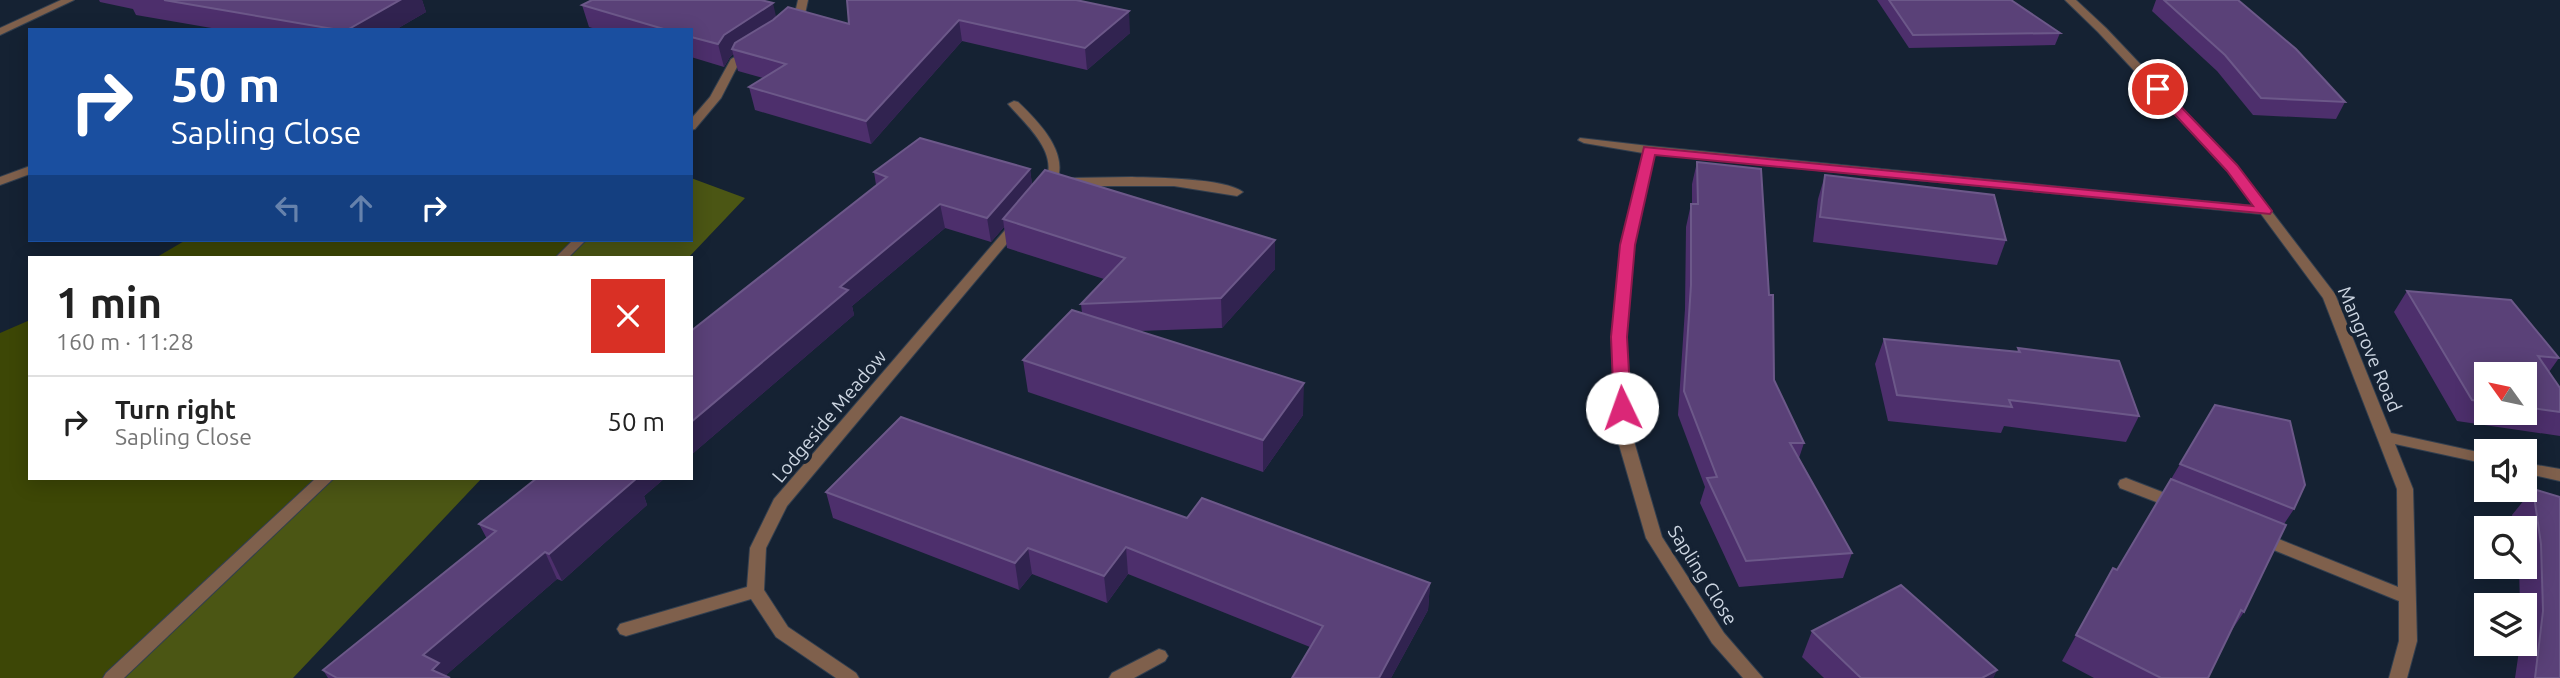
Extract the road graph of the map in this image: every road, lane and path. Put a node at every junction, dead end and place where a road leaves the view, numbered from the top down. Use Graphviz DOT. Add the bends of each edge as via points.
graph roads {
  1 [pos="69,0"];
  2 [pos="803,0"];
  3 [pos="2070,0"];
  4 [pos="782,30"];
  5 [pos="0,32"];
  6 [pos="764,44"];
  7 [pos="1014,104"];
  8 [pos="693,125"];
  9 [pos="1584,140"];
  10 [pos="1649,150"];
  11 [pos="28,171"];
  12 [pos="0,180"];
  13 [pos="1052,182"];
  14 [pos="1237,192"];
  15 [pos="2265,211"];
  16 [pos="578,242"];
  17 [pos="563,256"];
  18 [pos="2386,437"];
  19 [pos="2474,456"];
  20 [pos="2537,470"];
  21 [pos="2560,475"];
  22 [pos="324,480"];
  23 [pos="2126,484"];
  24 [pos="2190,510"];
  25 [pos="2242,530"];
  26 [pos="755,591"];
  27 [pos="2408,598"];
  28 [pos="626,629"];
  29 [pos="1159,656"];
  30 [pos="112,678"];
  31 [pos="850,678"];
  32 [pos="1118,678"];
  33 [pos="1754,678"];
  34 [pos="2398,678"];
  1 -- 5 [label="street"];
  2 -- 4 [label="street" via="800,14"];
  3 -- 15 [label="street, Mangrove Road" via="2232,168"];
  6 -- 8 [label="street" via="735,61 715,98"];
  7 -- 13 [label="street" via="1041,131 1053,155"];
  9 -- 10 [label="street"];
  10 -- 15 [label="street"];
  10 -- 33 [label="street, Sapling Close" via="1628,245 1619,337 1623,431 1654,538 1718,638"];
  11 -- 12 [label="street"];
  13 -- 14 [label="street" via="1153,180 1201,183"];
  13 -- 26 [label="street, Lodgeside Meadow" via="780,503 758,548"];
  15 -- 18 [label="street, Mangrove Road" via="2330,297"];
  16 -- 17 [label="street"];
  18 -- 19 [label="street"];
  18 -- 27 [label="street, Mangrove Road" via="2405,489"];
  20 -- 21 [label="street"];
  22 -- 30 [label="street"];
  23 -- 24 [label="street"];
  25 -- 27 [label="street"];
  26 -- 28 [label="street"];
  26 -- 31 [label="street" via="782,632"];
  27 -- 34 [label="street, Mangrove Road" via="2408,641"];
  29 -- 32 [label="street"];
}
